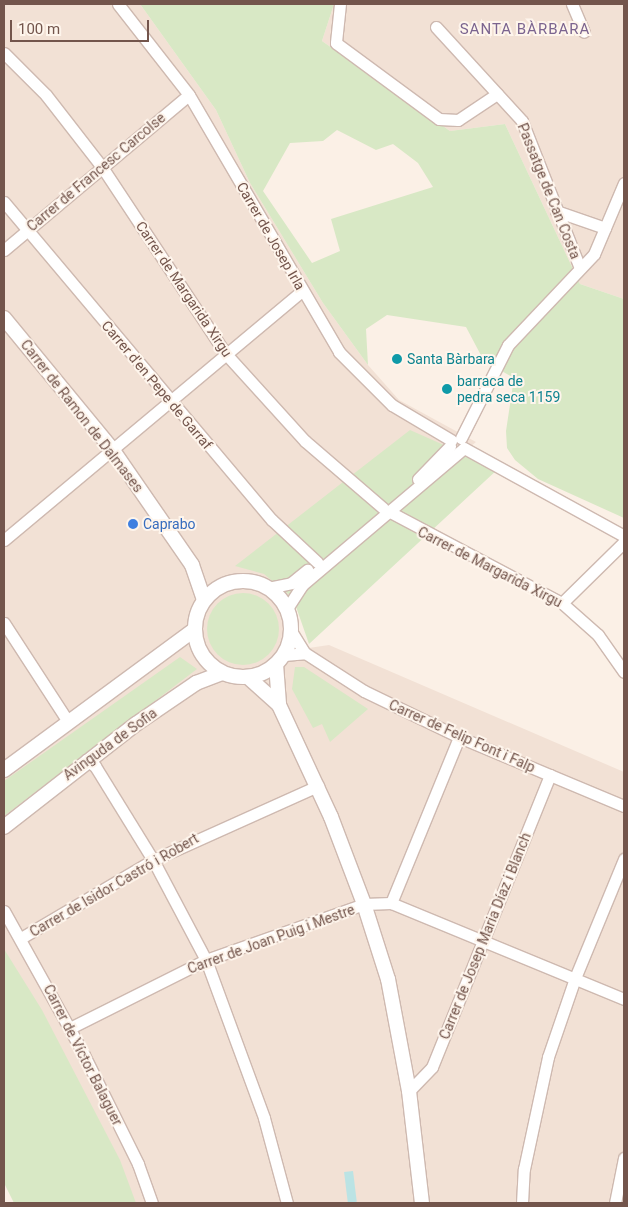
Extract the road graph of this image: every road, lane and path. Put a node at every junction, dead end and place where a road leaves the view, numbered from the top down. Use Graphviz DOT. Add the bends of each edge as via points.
graph roads {
  1 [pos="118,4"];
  2 [pos="340,4"];
  3 [pos="572,4"];
  4 [pos="436,27"];
  5 [pos="584,32"];
  6 [pos="4,53"];
  7 [pos="497,94"];
  8 [pos="189,95"];
  9 [pos="102,167"];
  10 [pos="624,183"];
  11 [pos="4,202"];
  12 [pos="556,211"];
  13 [pos="29,228"];
  14 [pos="605,228"];
  15 [pos="4,250"];
  16 [pos="580,268"];
  17 [pos="302,291"];
  18 [pos="4,318"];
  19 [pos="226,354"];
  20 [pos="169,402"];
  21 [pos="456,445"];
  22 [pos="112,449"];
  23 [pos="387,510"];
  24 [pos="624,536"];
  25 [pos="4,540"];
  26 [pos="624,542"];
  27 [pos="317,562"];
  28 [pos="192,565"];
  29 [pos="228,583"];
  30 [pos="268,588"];
  31 [pos="204,600"];
  32 [pos="562,603"];
  33 [pos="286,610"];
  34 [pos="4,623"];
  35 [pos="195,628"];
  36 [pos="291,630"];
  37 [pos="305,653"];
  38 [pos="280,659"];
  39 [pos="624,672"];
  40 [pos="222,673"];
  41 [pos="248,677"];
  42 [pos="279,705"];
  43 [pos="67,720"];
  44 [pos="459,737"];
  45 [pos="86,760"];
  46 [pos="4,770"];
  47 [pos="550,775"];
  48 [pos="318,786"];
  49 [pos="624,806"];
  50 [pos="4,827"];
  51 [pos="624,859"];
  52 [pos="153,860"];
  53 [pos="391,903"];
  54 [pos="364,904"];
  55 [pos="4,911"];
  56 [pos="21,938"];
  57 [pos="482,939"];
  58 [pos="206,960"];
  59 [pos="575,978"];
  60 [pos="624,999"];
  61 [pos="70,1028"];
  62 [pos="409,1091"];
  63 [pos="624,1158"];
  64 [pos="152,1203"];
  65 [pos="287,1203"];
  66 [pos="422,1203"];
  67 [pos="522,1203"];
  68 [pos="615,1203"];
  1 -- 8 [label="street, Carrer de Josep Irla"];
  2 -- 7 [label="street" via="336,43 439,119 458,120"];
  3 -- 5 [label="street"];
  4 -- 7 [label="street, Passatge de Can Costa"];
  6 -- 9 [label="street, Carrer de Margarida Xirgu" via="46,96"];
  7 -- 12 [label="street, Passatge de Can Costa" via="522,121"];
  8 -- 9 [label="street, Carrer de Francesc Carcolse"];
  8 -- 17 [label="street, Carrer de Josep Irla"];
  9 -- 13 [label="street, Carrer de Francesc Carcolse"];
  9 -- 19 [label="street, Carrer de Margarida Xirgu"];
  10 -- 14 [label="street"];
  11 -- 13 [label="street, Carrer d'en Pepe de Garraf"];
  12 -- 14 [label="street"];
  12 -- 16 [label="street, Passatge de Can Costa"];
  13 -- 15 [label="street, Carrer de Francesc Carcolse"];
  13 -- 20 [label="street, Carrer d'en Pepe de Garraf"];
  14 -- 16 [label="street" via="594,254"];
  16 -- 21 [label="street" via="508,345"];
  17 -- 19 [label="street"];
  17 -- 21 [label="street, Carrer de Josep Irla" via="336,347 366,382 404,414"];
  18 -- 22 [label="street, Carrer de Ramon de Dalmases"];
  19 -- 20 [label="street"];
  19 -- 23 [label="street, Carrer de Margarida Xirgu" via="288,424"];
  20 -- 22 [label="street"];
  20 -- 27 [label="street, Carrer d'en Pepe de Garraf" via="272,520"];
  21 -- 23 [label="street"];
  21 -- 24 [label="street, Carrer de Josep Irla"];
  22 -- 25 [label="street"];
  22 -- 28 [label="street, Carrer de Ramon de Dalmases"];
  23 -- 27 [label="street"];
  23 -- 32 [label="street, Carrer de Margarida Xirgu"];
  23 -- 33 [label="street" via="302,585"];
  26 -- 32 [label="street"];
  27 -- 30 [label="street" via="296,580"];
  28 -- 29 [label="street, Carrer de Ramon de Dalmases" via="211,579"];
  28 -- 31 [label="street, Carrer de Ramon de Dalmases"];
  29 -- 30 [label="street" via="242,581"];
  29 -- 31 [label="street"];
  30 -- 33 [label="street"];
  31 -- 35 [label="street"];
  32 -- 39 [label="street, Carrer de Margarida Xirgu" via="598,635"];
  33 -- 36 [label="street"];
  34 -- 43 [label="street"];
  35 -- 40 [label="street" via="202,655"];
  35 -- 43 [label="street"];
  36 -- 37 [label="street, Carrer de Felip Font i Falp"];
  36 -- 38 [label="street"];
  37 -- 38 [label="street"];
  37 -- 44 [label="street, Carrer de Felip Font i Falp" via="364,690"];
  38 -- 41 [label="street"];
  38 -- 42 [label="street"];
  40 -- 41 [label="street"];
  40 -- 45 [label="street, Avinguda de Sofia" via="196,683"];
  41 -- 42 [label="street"];
  42 -- 48 [label="street"];
  43 -- 46 [label="street"];
  44 -- 47 [label="street, Carrer de Felip Font i Falp"];
  44 -- 53 [label="street"];
  45 -- 50 [label="street, Avinguda de Sofia"];
  45 -- 52 [label="street" via="96,766"];
  47 -- 49 [label="street, Carrer de Felip Font i Falp"];
  47 -- 57 [label="street, Carrer de Josep Maria Díaz i Blanch"];
  48 -- 52 [label="street, Carrer de Isidor Castró i Robert"];
  48 -- 54 [label="street"];
  51 -- 59 [label="street"];
  52 -- 56 [label="street, Carrer de Isidor Castró i Robert"];
  52 -- 58 [label="street"];
  53 -- 54 [label="street, Carrer de Joan Puig i Mestre"];
  53 -- 57 [label="street"];
  54 -- 58 [label="street, Carrer de Joan Puig i Mestre"];
  54 -- 62 [label="street" via="388,980"];
  55 -- 56 [label="street, Carrer de Víctor Balaguer"];
  56 -- 61 [label="street, Carrer de Víctor Balaguer"];
  57 -- 59 [label="street"];
  57 -- 62 [label="street, Carrer de Josep Maria Díaz i Blanch" via="432,1068"];
  58 -- 61 [label="street, Carrer de Joan Puig i Mestre"];
  58 -- 65 [label="street" via="264,1118"];
  59 -- 60 [label="street"];
  59 -- 67 [label="street" via="534,1114"];
  61 -- 64 [label="street, Carrer de Víctor Balaguer" via="138,1164"];
  62 -- 66 [label="street"];
  63 -- 68 [label="street"];
}
